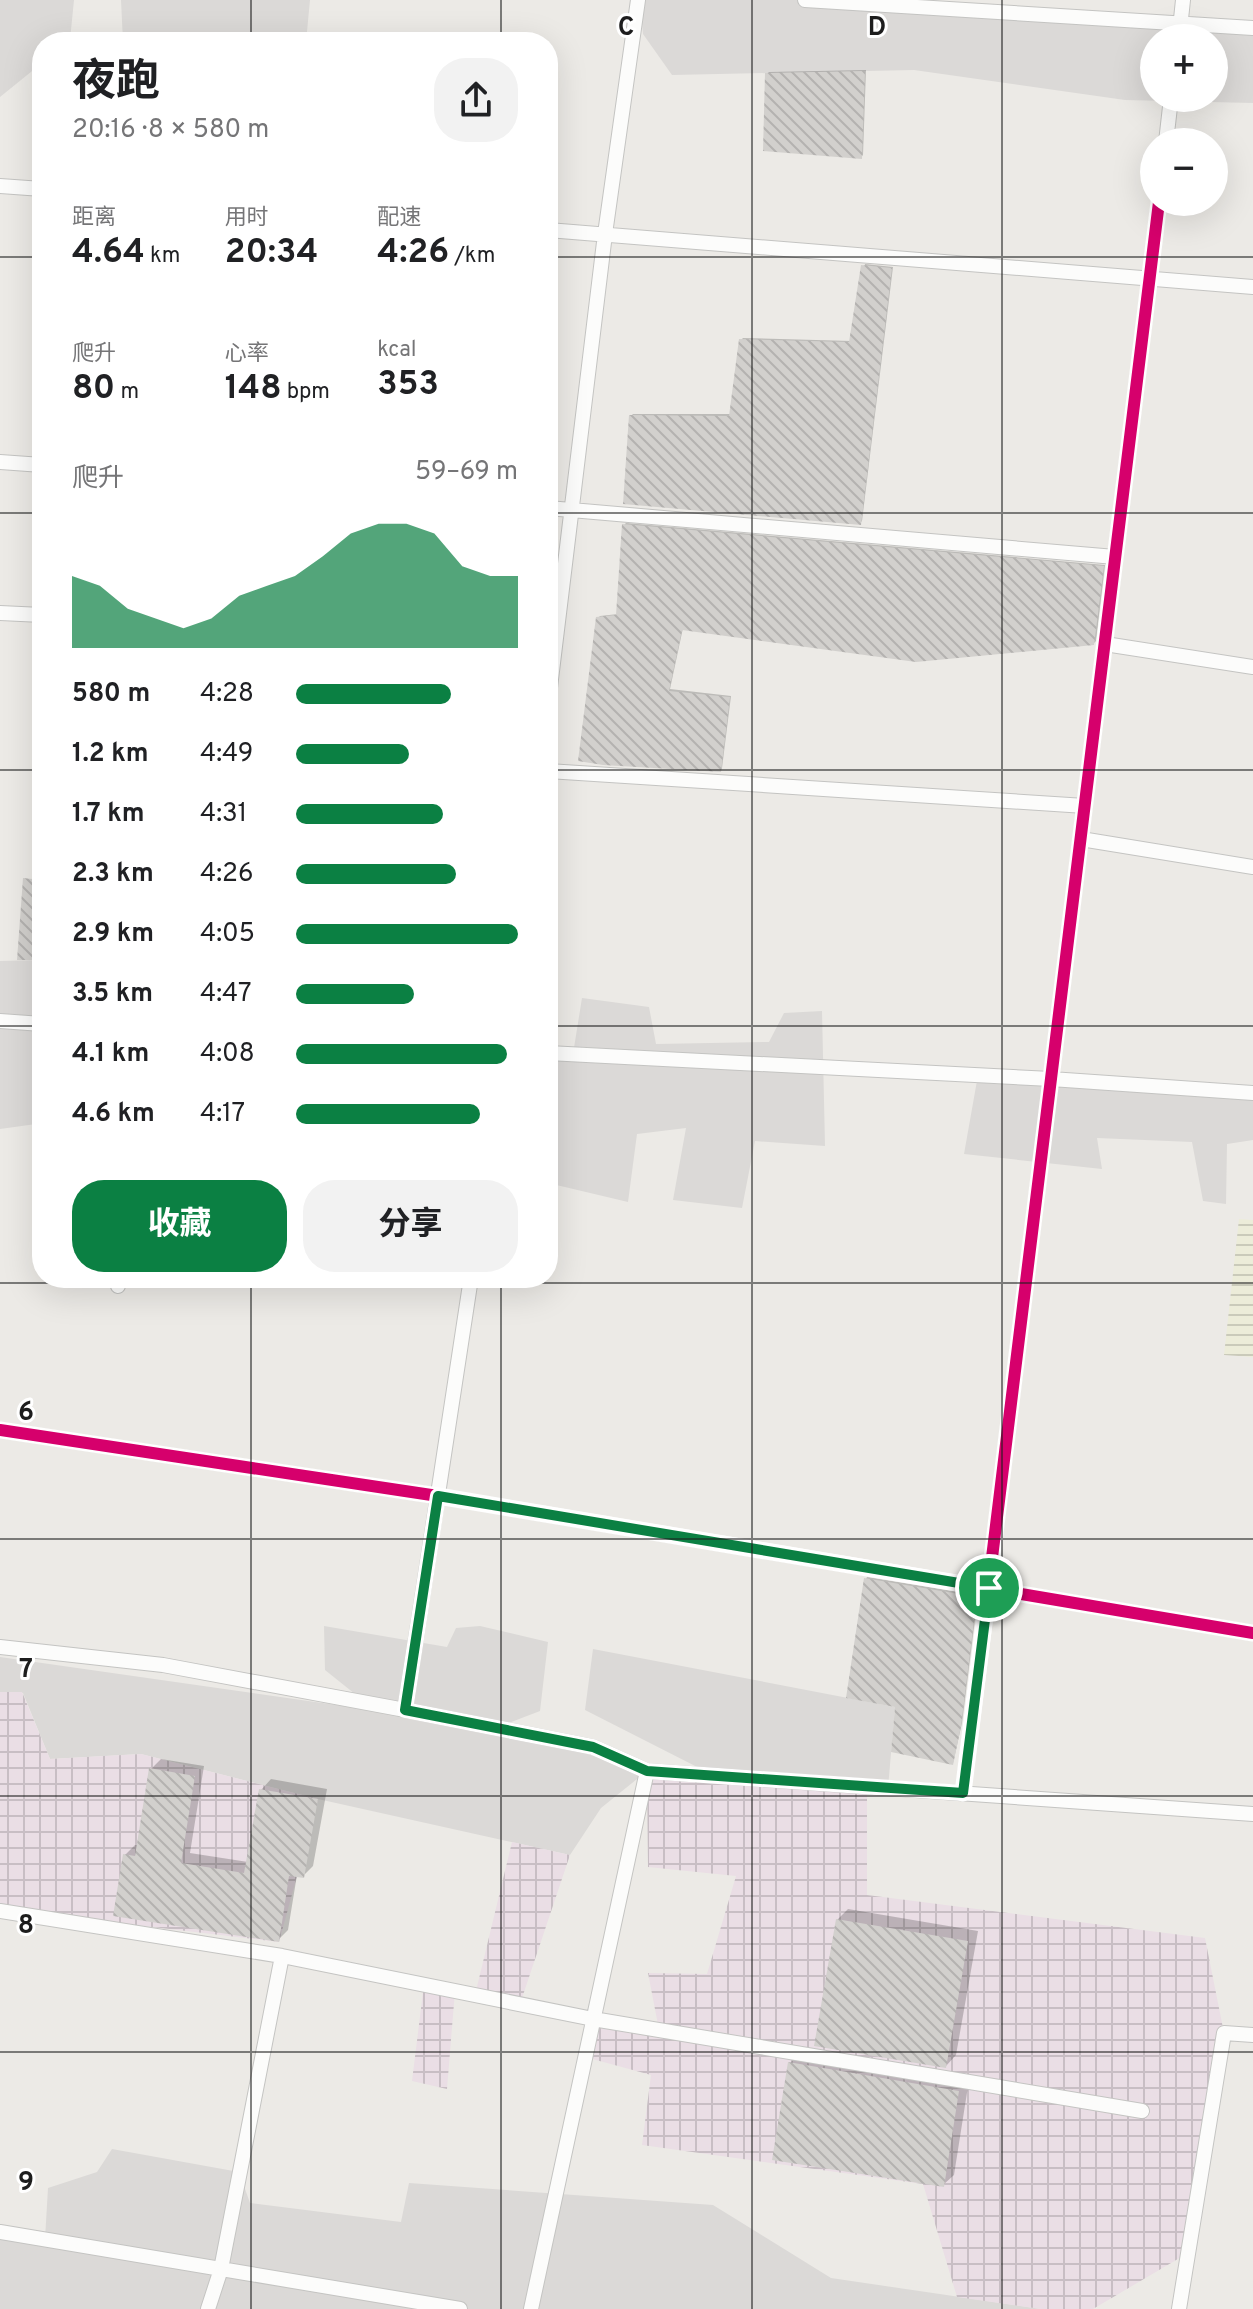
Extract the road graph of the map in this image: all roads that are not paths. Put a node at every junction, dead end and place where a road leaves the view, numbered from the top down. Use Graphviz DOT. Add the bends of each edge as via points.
graph roads {
  1 [pos="638,0"];
  2 [pos="805,0"];
  3 [pos="1183,0"];
  4 [pos="1181,22"];
  5 [pos="1253,28"];
  6 [pos="0,186"];
  7 [pos="32,188"];
  8 [pos="1157,216"];
  9 [pos="558,231"];
  10 [pos="605,234"];
  11 [pos="1149,278"];
  12 [pos="1253,287"];
  13 [pos="0,462"];
  14 [pos="32,464"];
  15 [pos="558,509"];
  16 [pos="572,510"];
  17 [pos="1115,557"];
  18 [pos="558,602"];
  19 [pos="0,613"];
  20 [pos="32,615"];
  21 [pos="1105,644"];
  22 [pos="1253,667"];
  23 [pos="558,772"];
  24 [pos="1085,806"];
  25 [pos="1081,839"];
  26 [pos="1253,867"];
  27 [pos="0,1021"];
  28 [pos="32,1023"];
  29 [pos="558,1054"];
  30 [pos="1051,1079"];
  31 [pos="1253,1093"];
  32 [pos="469,1288"];
  33 [pos="0,1430"];
  34 [pos="438,1496"];
  35 [pos="989,1588"];
  36 [pos="1253,1633"];
  37 [pos="0,1647"];
  38 [pos="405,1710"];
  39 [pos="647,1771"];
  40 [pos="963,1793"];
  41 [pos="1253,1814"];
  42 [pos="0,1911"];
  43 [pos="282,1956"];
  44 [pos="593,2019"];
  45 [pos="1253,2035"];
  46 [pos="1142,2111"];
  47 [pos="0,2232"];
  48 [pos="221,2269"];
  49 [pos="208,2309"];
  50 [pos="460,2309"];
  51 [pos="531,2309"];
  52 [pos="1179,2309"];
  1 -- 10 [label="street"];
  2 -- 4 [label="street"];
  3 -- 4 [label="street"];
  4 -- 5 [label="street"];
  6 -- 7 [label="street"];
  8 -- 11 [label="street"];
  9 -- 10 [label="street"];
  10 -- 11 [label="street"];
  10 -- 16 [label="street"];
  11 -- 12 [label="street"];
  11 -- 17 [label="street"];
  13 -- 14 [label="street"];
  15 -- 16 [label="street"];
  16 -- 17 [label="street"];
  16 -- 18 [label="street"];
  17 -- 21 [label="street"];
  19 -- 20 [label="street"];
  21 -- 22 [label="street"];
  21 -- 24 [label="street"];
  23 -- 24 [label="street"];
  24 -- 25 [label="street"];
  25 -- 26 [label="street"];
  25 -- 30 [label="street"];
  27 -- 28 [label="street"];
  29 -- 30 [label="street"];
  30 -- 31 [label="street"];
  30 -- 35 [label="street"];
  32 -- 34 [label="street"];
  33 -- 34 [label="street"];
  34 -- 35 [label="street"];
  34 -- 38 [label="street"];
  35 -- 36 [label="street"];
  35 -- 40 [label="street"];
  37 -- 38 [label="street" via="163,1665"];
  38 -- 39 [label="street" via="593,1747"];
  39 -- 40 [label="street"];
  39 -- 44 [label="street"];
  40 -- 41 [label="street"];
  42 -- 43 [label="street"];
  43 -- 44 [label="street"];
  43 -- 48 [label="street"];
  44 -- 46 [label="street"];
  44 -- 51 [label="street"];
  45 -- 52 [label="street" via="1224,2033"];
  47 -- 48 [label="street"];
  48 -- 49 [label="street"];
  48 -- 50 [label="street"];
}
